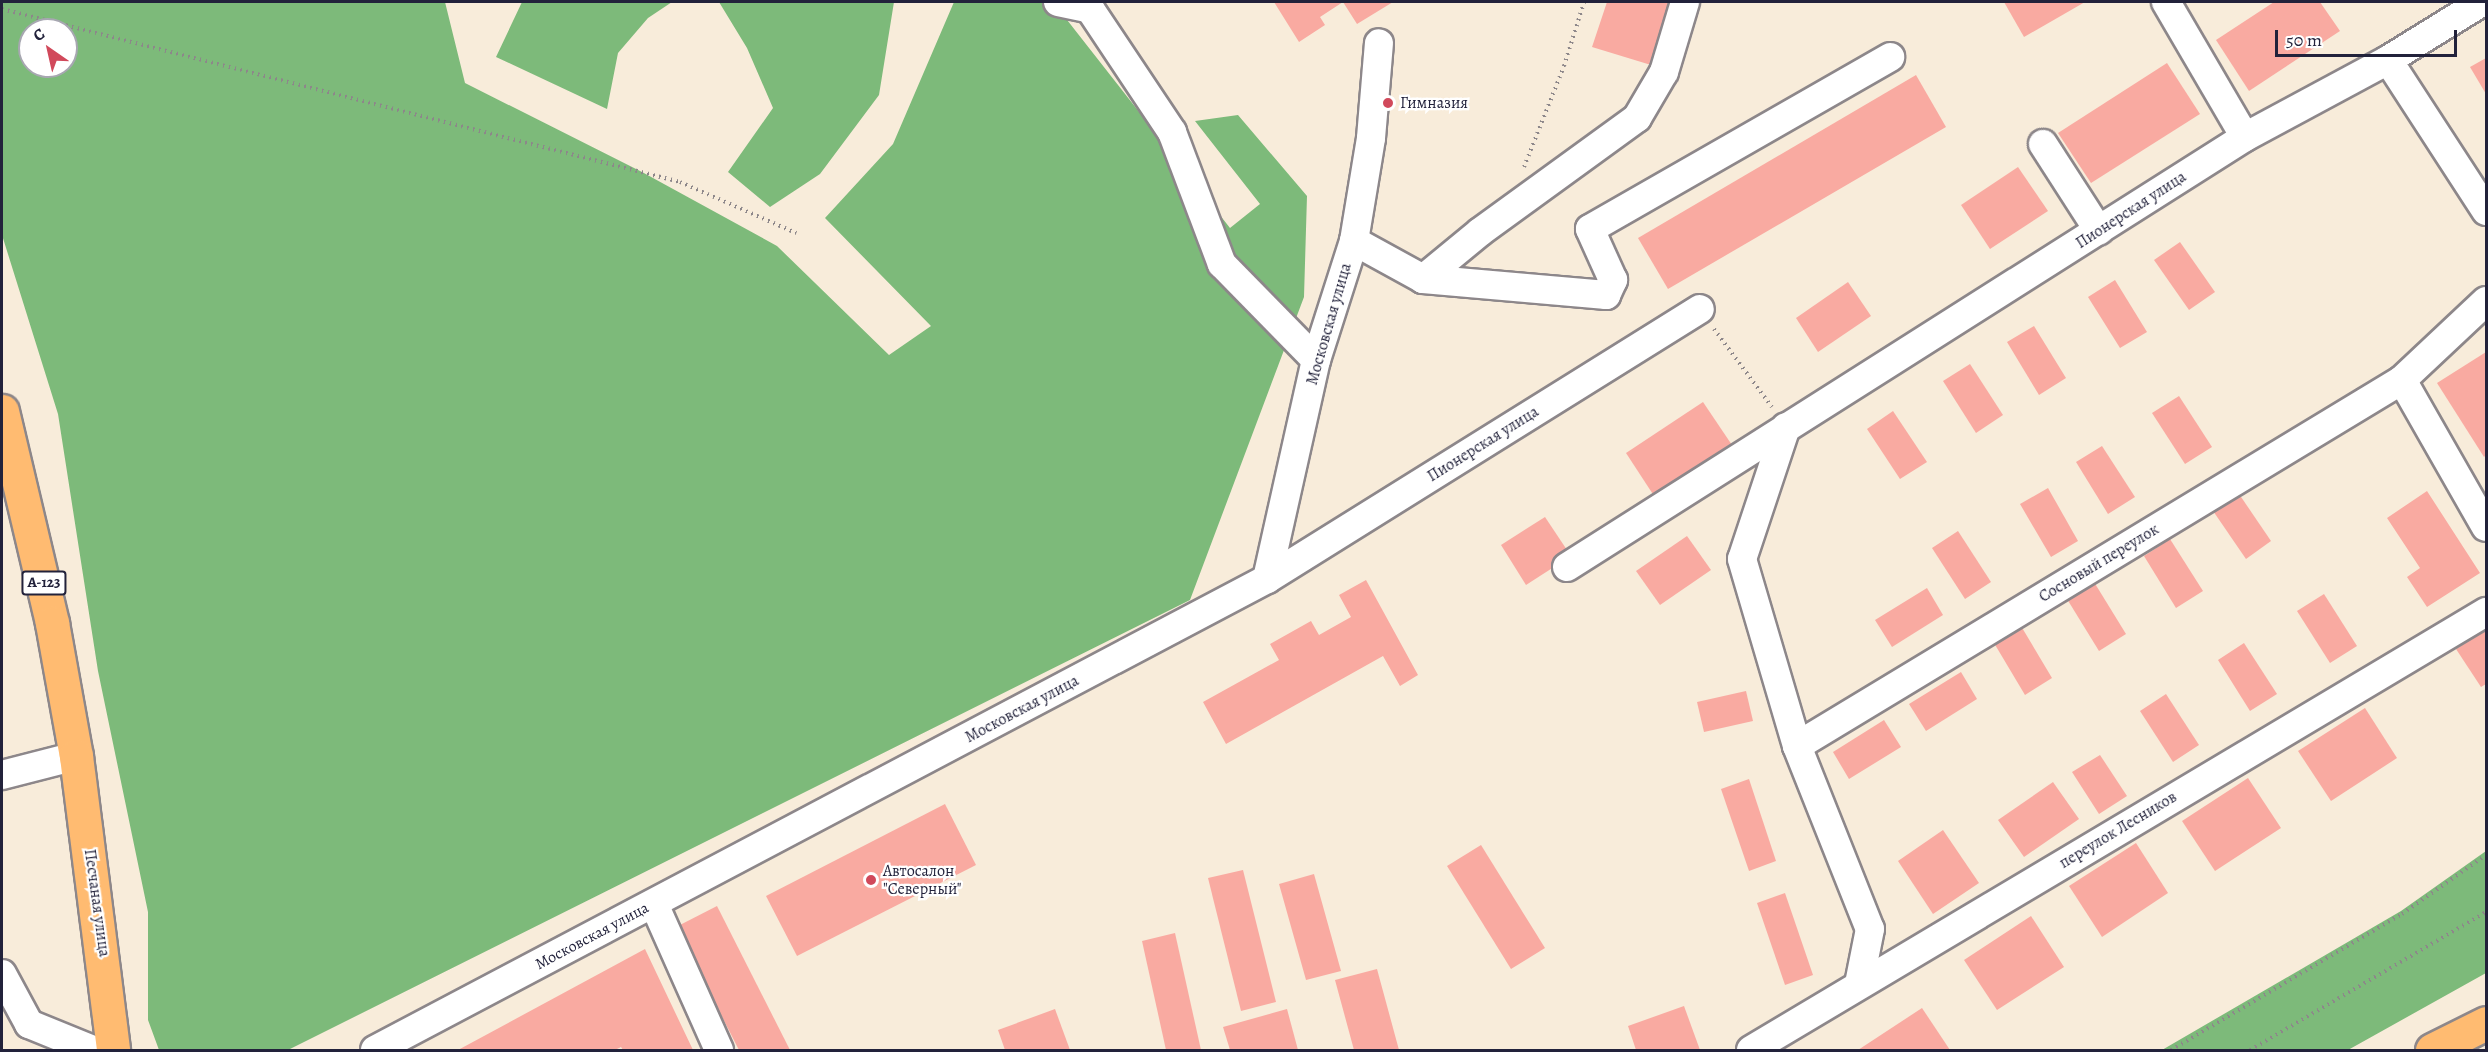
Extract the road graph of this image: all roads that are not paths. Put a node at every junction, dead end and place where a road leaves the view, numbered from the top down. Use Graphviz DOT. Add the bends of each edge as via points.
graph roads {
  1 [pos="1058,2"];
  2 [pos="1685,2"];
  3 [pos="2166,2"];
  4 [pos="2482,2"];
  5 [pos="1088,5"];
  6 [pos="1379,43"];
  7 [pos="1890,57"];
  8 [pos="2388,60"];
  9 [pos="2245,137"];
  10 [pos="2043,144"];
  11 [pos="2487,211"];
  12 [pos="2099,231"];
  13 [pos="1354,241"];
  14 [pos="1423,279"];
  15 [pos="2487,301"];
  16 [pos="1700,309"];
  17 [pos="1316,360"];
  18 [pos="2402,380"];
  19 [pos="2,411"];
  20 [pos="1786,427"];
  21 [pos="2487,526"];
  22 [pos="1567,567"];
  23 [pos="1267,579"];
  24 [pos="2487,612"];
  25 [pos="1797,746"];
  26 [pos="76,756"];
  27 [pos="2,774"];
  28 [pos="2,780"];
  29 [pos="654,904"];
  30 [pos="2,974"];
  31 [pos="1859,984"];
  32 [pos="2487,1023"];
  33 [pos="93,1050"];
  34 [pos="113,1050"];
  35 [pos="375,1050"];
  36 [pos="719,1050"];
  37 [pos="1751,1050"];
  38 [pos="2432,1050"];
  1 -- 5 [label="street"];
  2 -- 14 [label="street" via="1664,72 1637,118 1480,232"];
  3 -- 9 [label="street"];
  4 -- 8 [label="street, Пионерская улица"];
  5 -- 17 [label="street" via="1172,132 1222,264"];
  6 -- 13 [label="street, Московская улица" via="1371,138"];
  7 -- 14 [label="street" via="1590,229 1613,280 1606,295"];
  8 -- 9 [label="street, Пионерская улица"];
  8 -- 11 [label="street"];
  9 -- 12 [label="street, Пионерская улица"];
  10 -- 12 [label="street"];
  12 -- 20 [label="street, Пионерская улица"];
  13 -- 14 [label="street"];
  13 -- 17 [label="street, Московская улица"];
  15 -- 18 [label="street, Сосновый переулок"];
  16 -- 23 [label="street, Пионерская улица"];
  17 -- 23 [label="street, Московская улица"];
  18 -- 21 [label="street"];
  18 -- 25 [label="street, Сосновый переулок"];
  19 -- 26 [label="main road, А-123" via="52,623"];
  20 -- 22 [label="street, Пионерская улица"];
  20 -- 25 [label="street" via="1742,559"];
  23 -- 29 [label="street, Московская улица"];
  24 -- 31 [label="street, переулок Лесников"];
  25 -- 31 [label="street" via="1870,929"];
  26 -- 27 [label="street"];
  26 -- 34 [label="main road, Песчаная улица / А-123"];
  27 -- 28 [label="street"];
  29 -- 35 [label="street, Московская улица"];
  29 -- 36 [label="street"];
  30 -- 33 [label="street" via="29,1024"];
  31 -- 37 [label="street, переулок Лесников"];
  32 -- 38 [label="main road"];
}
